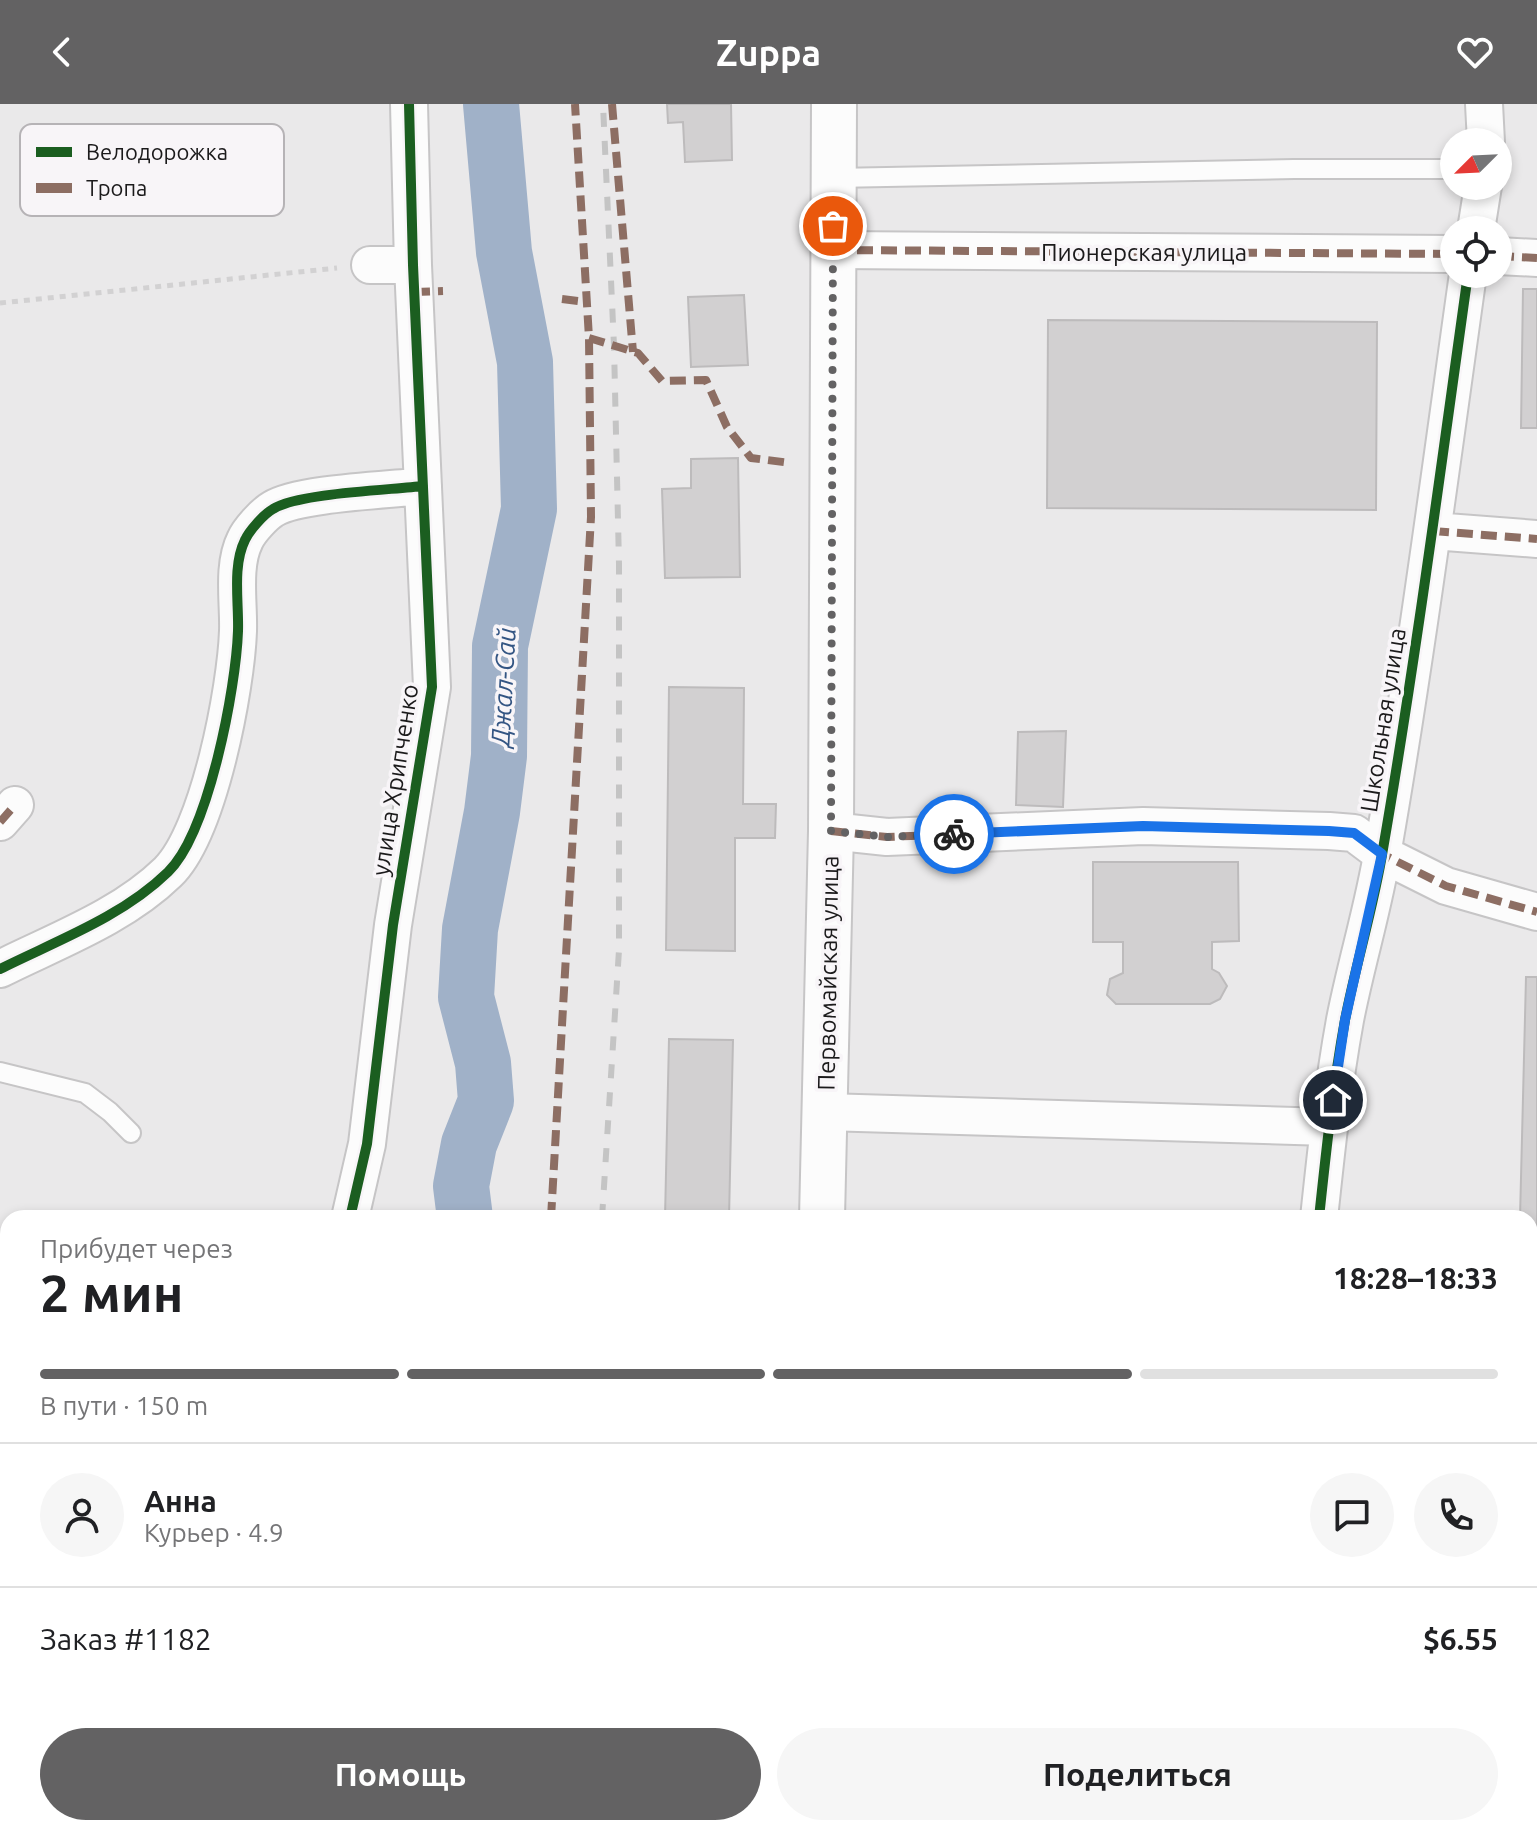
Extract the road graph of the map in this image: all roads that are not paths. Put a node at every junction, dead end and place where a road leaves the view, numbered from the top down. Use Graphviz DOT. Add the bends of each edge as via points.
graph roads {
  1 [pos="409,104"];
  2 [pos="834,104"];
  3 [pos="1484,104"];
  4 [pos="1485,128"];
  5 [pos="1440,169"];
  6 [pos="834,178"];
  7 [pos="833,250"];
  8 [pos="1440,254"];
  9 [pos="1512,257"];
  10 [pos="1537,258"];
  11 [pos="370,265"];
  12 [pos="413,265"];
  13 [pos="1466,288"];
  14 [pos="423,486"];
  15 [pos="1433,531"];
  16 [pos="1537,539"];
  17 [pos="831,831"];
  18 [pos="1382,854"];
  19 [pos="1537,912"];
  20 [pos="0,969"];
  21 [pos="0,1072"];
  22 [pos="825,1112"];
  23 [pos="1328,1127"];
  24 [pos="131,1133"];
  25 [pos="352,1210"];
  26 [pos="822,1210"];
  27 [pos="1320,1210"];
  1 -- 12 [label="street, улица Хрипченко"];
  2 -- 6 [label="main road, Первомайская улица"];
  3 -- 4 [label="street"];
  5 -- 6 [label="lane"];
  6 -- 7 [label="main road, Первомайская улица"];
  7 -- 8 [label="street, Пионерская улица"];
  7 -- 17 [label="main road, Первомайская улица"];
  9 -- 10 [label="street"];
  11 -- 12 [label="street"];
  12 -- 14 [label="street, улица Хрипченко"];
  13 -- 15 [label="street, Школьная улица"];
  14 -- 20 [label="street" via="309,498 274,508 260,522 245,540 239,561 231,698 190,842 169,871 132,901"];
  14 -- 25 [label="street, улица Хрипченко" via="432,687 393,925 367,1144"];
  15 -- 16 [label="street"];
  15 -- 18 [label="street, Школьная улица"];
  17 -- 18 [label="street" via="887,837 1143,826 1329,831 1354,833"];
  17 -- 22 [label="main road, Первомайская улица"];
  18 -- 19 [label="street" via="1446,886"];
  18 -- 23 [label="street, Школьная улица" via="1345,1020"];
  21 -- 24 [label="lane" via="85,1093"];
  22 -- 23 [label="street"];
  22 -- 26 [label="main road, Первомайская улица"];
  23 -- 27 [label="street, Школьная улица"];
}
